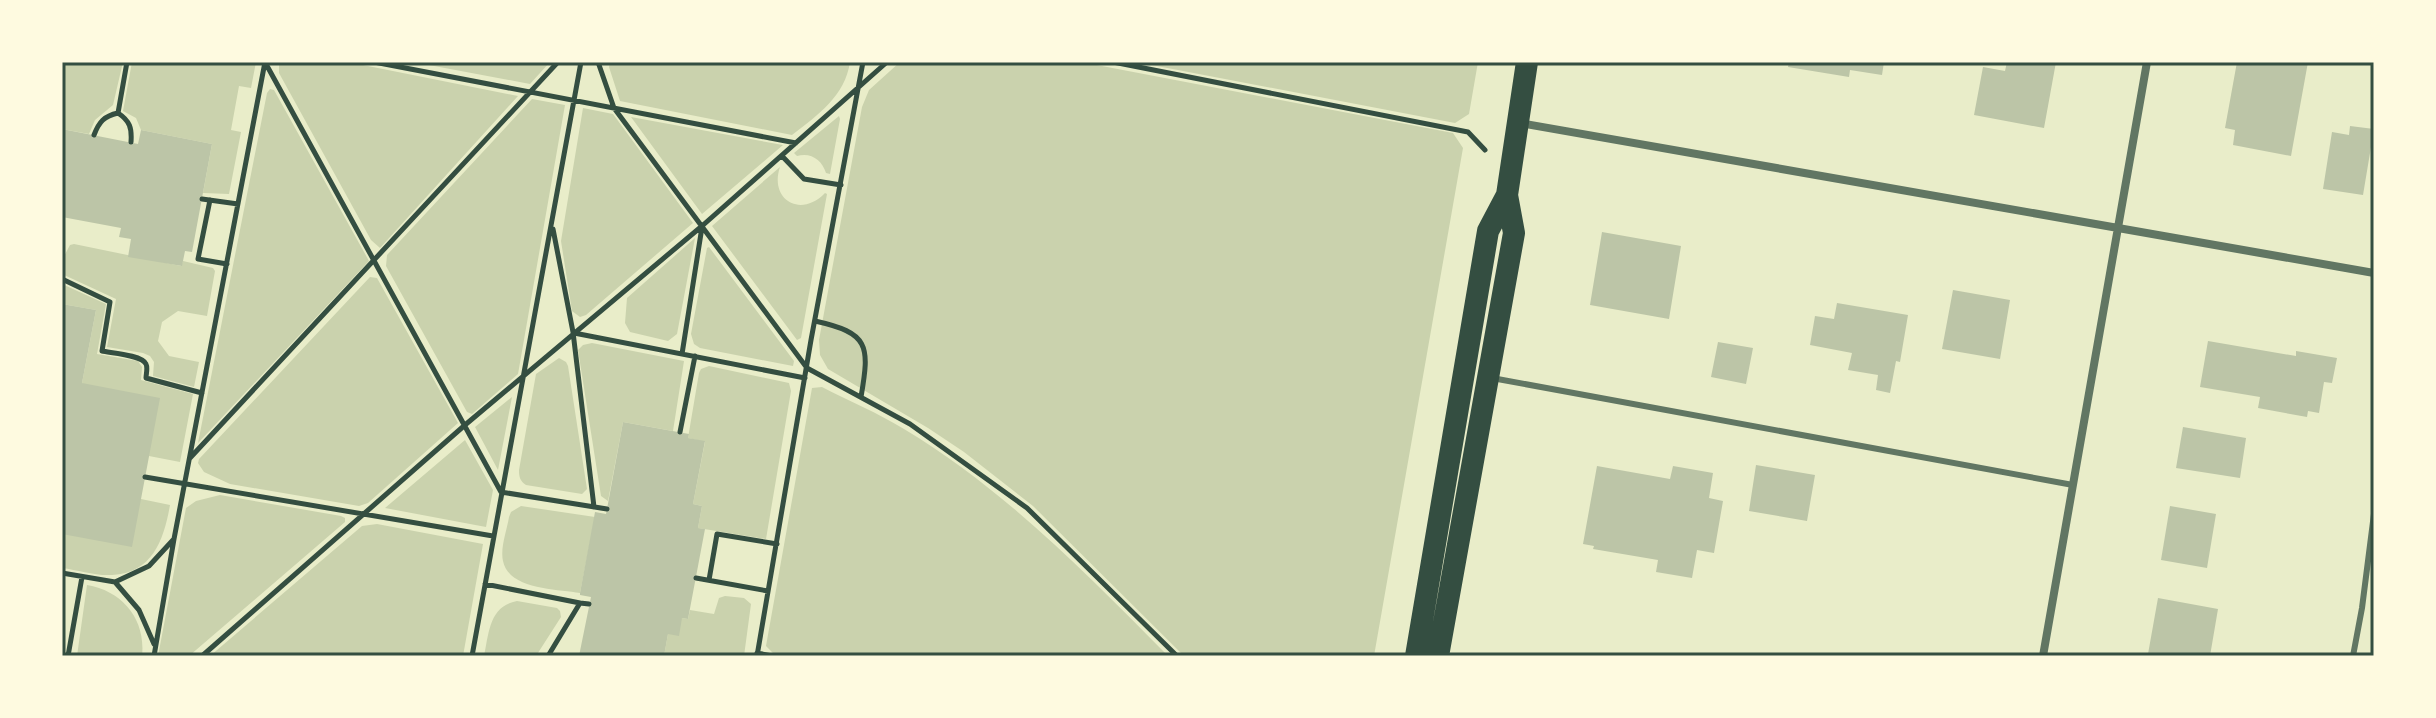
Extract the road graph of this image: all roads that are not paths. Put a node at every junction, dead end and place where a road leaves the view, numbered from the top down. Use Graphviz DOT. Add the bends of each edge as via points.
graph roads {
  1 [pos="2147,62"];
  2 [pos="1529,64"];
  3 [pos="1519,123"];
  4 [pos="1507,195"];
  5 [pos="2118,228"];
  6 [pos="2374,273"];
  7 [pos="1489,377"];
  8 [pos="2073,485"];
  9 [pos="2374,514"];
  10 [pos="1416,656"];
  11 [pos="1438,656"];
  12 [pos="2043,656"];
  13 [pos="2353,656"];
  1 -- 5 [label="street"];
  2 -- 3 [label="highway"];
  3 -- 4 [label="highway"];
  3 -- 5 [label="street"];
  4 -- 7 [label="highway" via="1514,233"];
  4 -- 10 [label="highway" via="1488,231"];
  5 -- 6 [label="street"];
  5 -- 8 [label="street"];
  7 -- 8 [label="lane"];
  7 -- 11 [label="highway"];
  8 -- 12 [label="street"];
  9 -- 13 [label="lane"];
}
